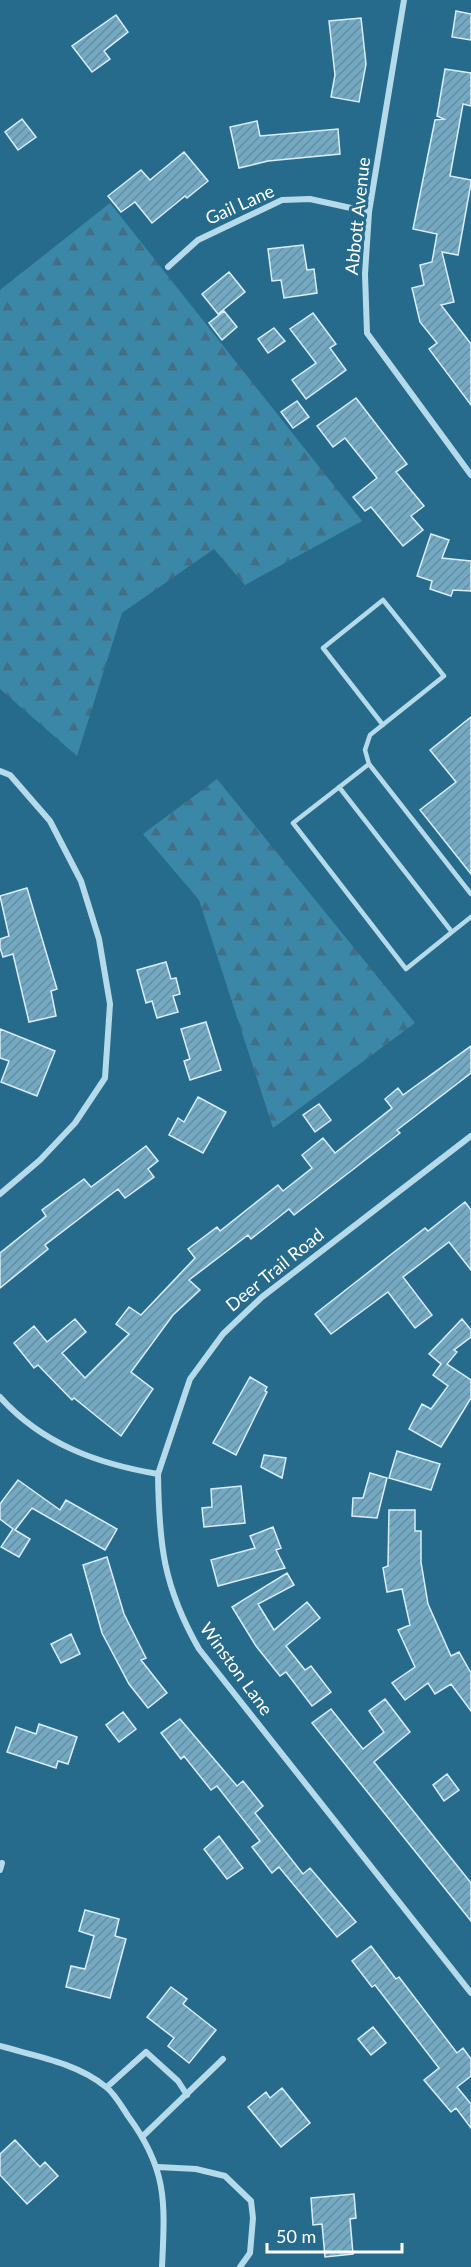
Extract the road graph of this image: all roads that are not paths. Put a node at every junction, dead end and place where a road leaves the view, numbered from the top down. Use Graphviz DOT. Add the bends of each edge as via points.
graph roads {
  1 [pos="404,0"];
  2 [pos="369,212"];
  3 [pos="168,267"];
  4 [pos="471,475"];
  5 [pos="383,725"];
  6 [pos="369,764"];
  7 [pos="0,771"];
  8 [pos="339,787"];
  9 [pos="471,894"];
  10 [pos="471,917"];
  11 [pos="452,932"];
  12 [pos="471,1136"];
  13 [pos="0,1194"];
  14 [pos="0,1397"];
  15 [pos="158,1474"];
  16 [pos="471,1993"];
  17 [pos="0,2046"];
  18 [pos="223,2059"];
  19 [pos="107,2087"];
  20 [pos="187,2095"];
  21 [pos="143,2136"];
  22 [pos="158,2168"];
  23 [pos="162,2267"];
  24 [pos="240,2267"];
  1 -- 2 [label="street, Abbott Avenue"];
  2 -- 3 [label="street, Gail Lane" via="310,199 282,200 198,240"];
  2 -- 4 [label="street, Abbott Avenue" via="364,274 367,333"];
  5 -- 5 [label="lane" via="444,676 383,600 323,648"];
  5 -- 6 [label="lane" via="370,735 365,750"];
  6 -- 8 [label="lane"];
  6 -- 9 [label="lane"];
  7 -- 13 [label="street" via="10,775 50,821 81,880 99,939 110,1004 105,1078 75,1123"];
  8 -- 11 [label="lane"];
  8 -- 11 [label="lane" via="293,823 406,969"];
  10 -- 11 [label="lane"];
  12 -- 15 [label="street, Deer Trail Road" via="262,1297 223,1334 190,1379"];
  14 -- 15 [label="street" via="50,1438 81,1455 118,1468"];
  15 -- 16 [label="street, Winston Lane" via="159,1537 171,1588 199,1649"];
  17 -- 19 [label="street" via="66,2065"];
  18 -- 20 [label="street"];
  19 -- 20 [label="street" via="146,2052 178,2081"];
  19 -- 21 [label="street"];
  20 -- 21 [label="street"];
  21 -- 22 [label="street"];
  22 -- 23 [label="street" via="165,2205"];
  22 -- 24 [label="street" via="196,2169 225,2176 251,2201 250,2253"];
}
